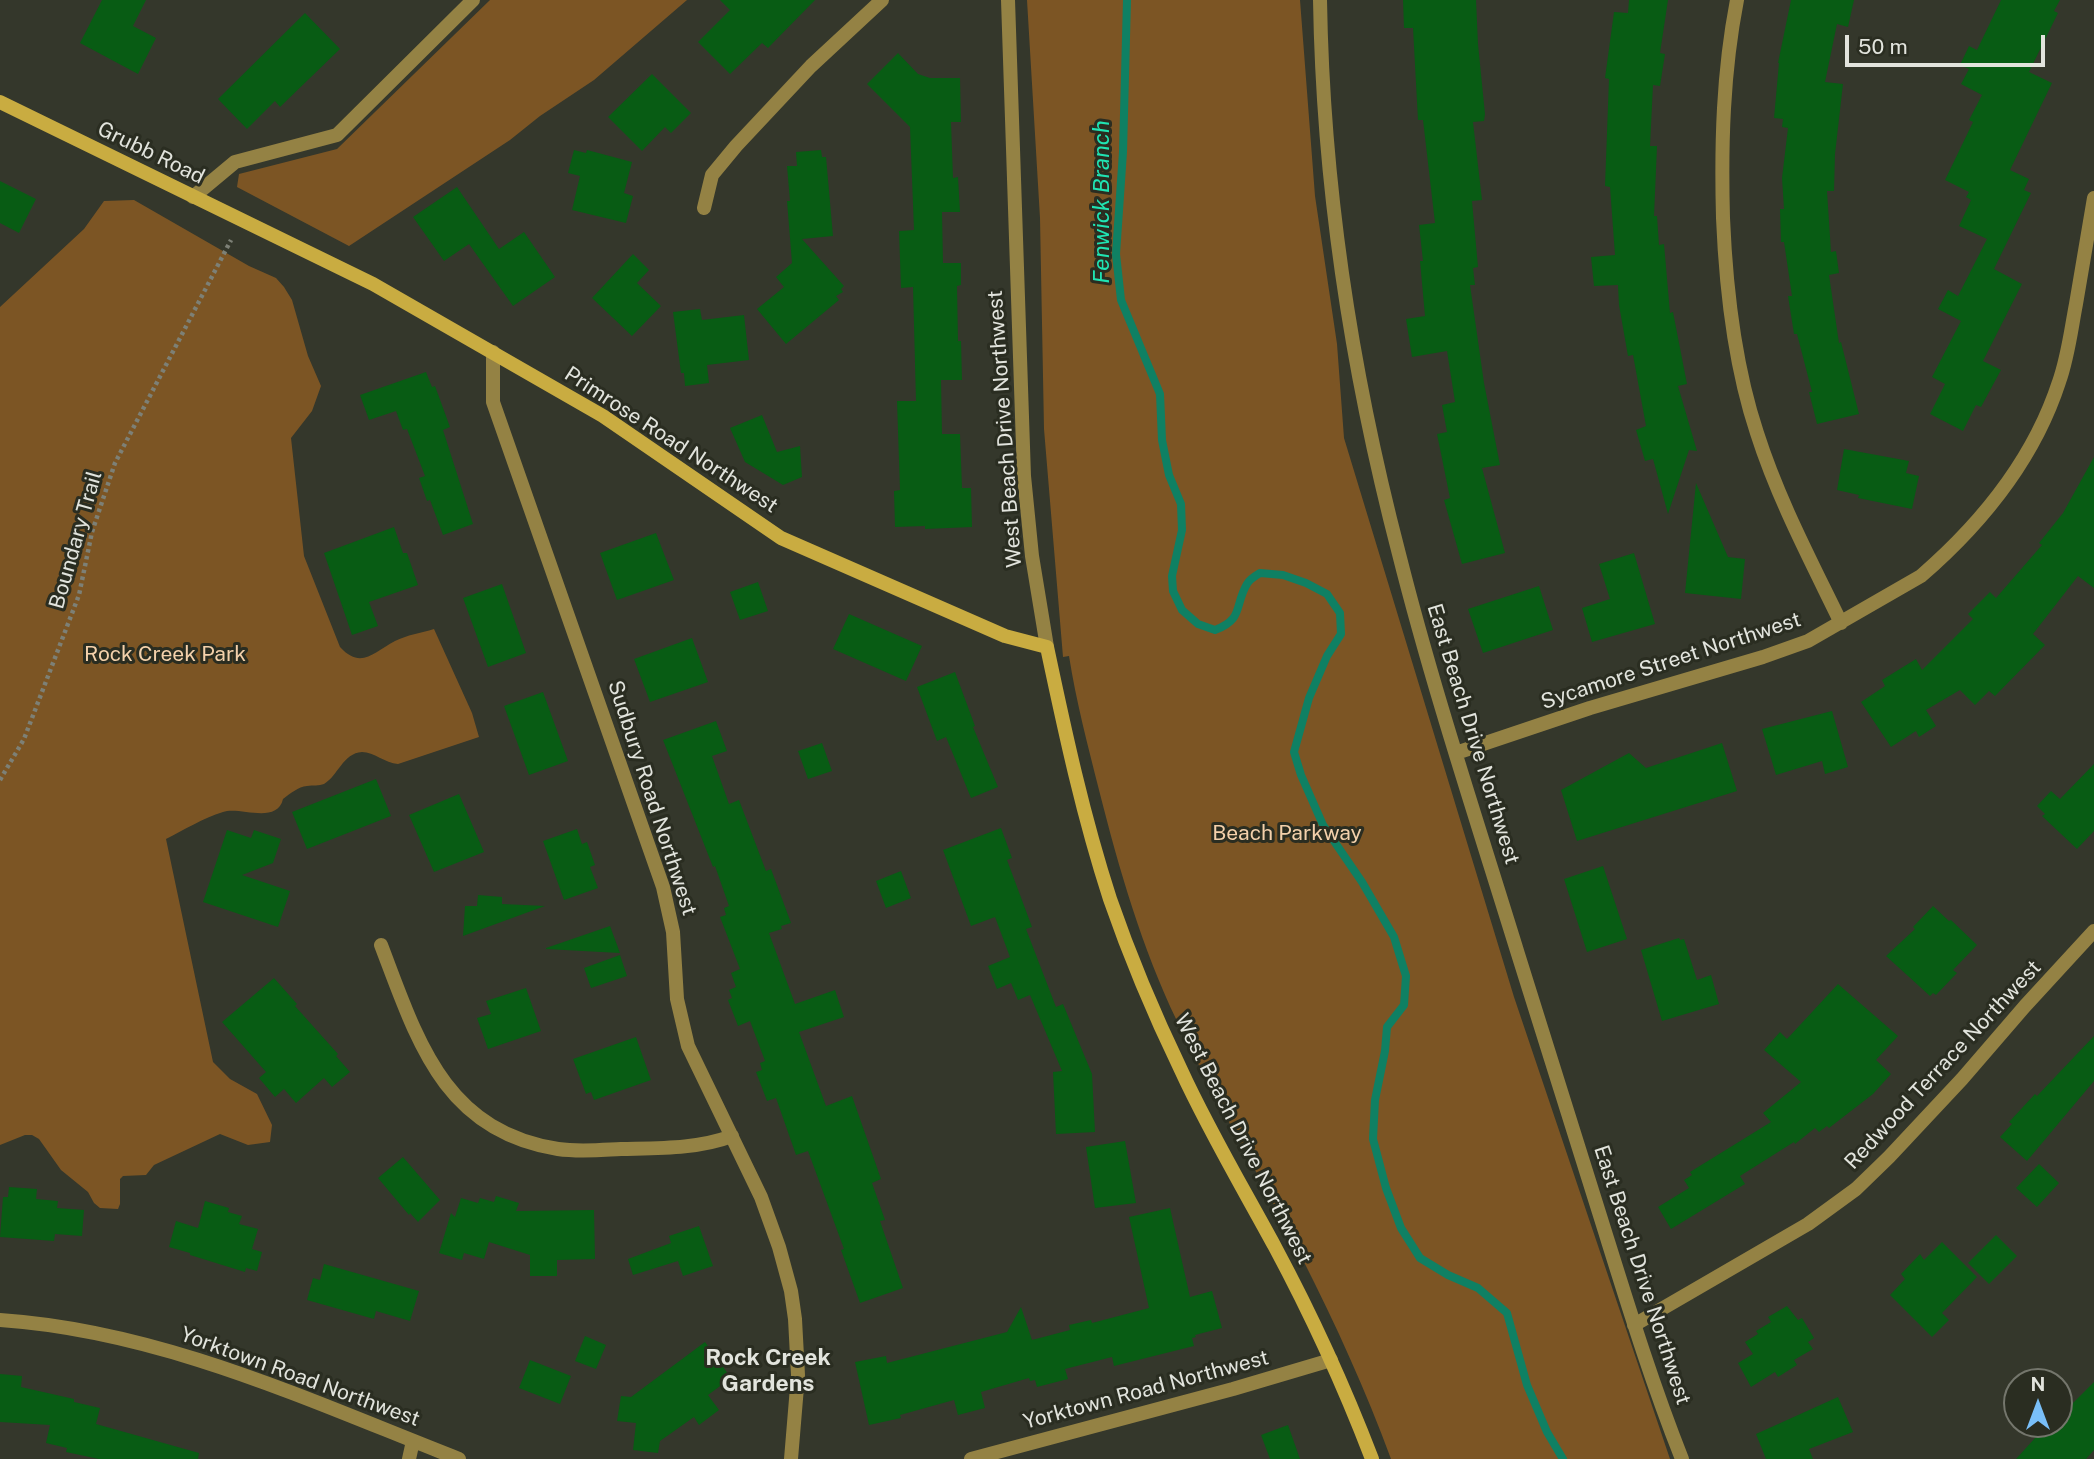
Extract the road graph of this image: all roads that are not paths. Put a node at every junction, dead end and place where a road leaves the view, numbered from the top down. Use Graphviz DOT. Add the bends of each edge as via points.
graph roads {
  1 [pos="473,0"];
  2 [pos="883,0"];
  3 [pos="1008,0"];
  4 [pos="1320,0"];
  5 [pos="1737,0"];
  6 [pos="0,102"];
  7 [pos="193,197"];
  8 [pos="2094,198"];
  9 [pos="704,208"];
  10 [pos="284,242"];
  11 [pos="493,352"];
  12 [pos="1841,623"];
  13 [pos="1047,647"];
  14 [pos="1456,753"];
  15 [pos="2094,931"];
  16 [pos="381,945"];
  17 [pos="732,1136"];
  18 [pos="0,1320"];
  19 [pos="1634,1325"];
  20 [pos="1331,1360"];
  21 [pos="413,1441"];
  22 [pos="409,1459"];
  23 [pos="459,1459"];
  24 [pos="791,1459"];
  25 [pos="971,1459"];
  26 [pos="1372,1459"];
  27 [pos="1682,1459"];
  1 -- 7 [label="street" via="337,135 235,162"];
  2 -- 9 [label="street" via="811,66 736,146 712,175"];
  3 -- 13 [label="street, West Beach Drive Northwest" via="1024,477"];
  4 -- 14 [label="street, East Beach Drive Northwest" via="1333,203 1357,363 1400,561"];
  5 -- 12 [label="street" via="1722,140 1724,239 1736,348 1766,460"];
  6 -- 7 [label="street, Grubb Road"];
  7 -- 10 [label="street, Grubb Road"];
  8 -- 12 [label="street, Sycamore Street Northwest" via="2067,356 2036,438 1996,498 1948,552 1921,576"];
  10 -- 11 [label="street, Primrose Road Northwest" via="373,284"];
  11 -- 13 [label="street, Primrose Road Northwest" via="603,416 780,538 1005,636"];
  11 -- 17 [label="street, Sudbury Road Northwest" via="493,402 663,887 673,932 677,999 688,1046"];
  12 -- 14 [label="street, Sycamore Street Northwest" via="1763,657"];
  13 -- 20 [label="street, West Beach Drive Northwest" via="1091,835 1128,948 1205,1120"];
  14 -- 19 [label="street, East Beach Drive Northwest"];
  15 -- 19 [label="street, Redwood Terrace Northwest" via="1856,1189 1808,1224"];
  16 -- 17 [label="street" via="426,1056 463,1104 499,1131 539,1145 581,1151 685,1146"];
  17 -- 24 [label="street, Sudbury Road Northwest" via="769,1216 791,1291 798,1375"];
  18 -- 21 [label="street, Yorktown Road Northwest" via="47,1324 180,1353"];
  19 -- 27 [label="street, East Beach Drive Northwest"];
  20 -- 25 [label="street, Yorktown Road Northwest"];
  20 -- 26 [label="street, West Beach Drive Northwest"];
  21 -- 22 [label="street"];
  21 -- 23 [label="street, Yorktown Road Northwest"];
}
